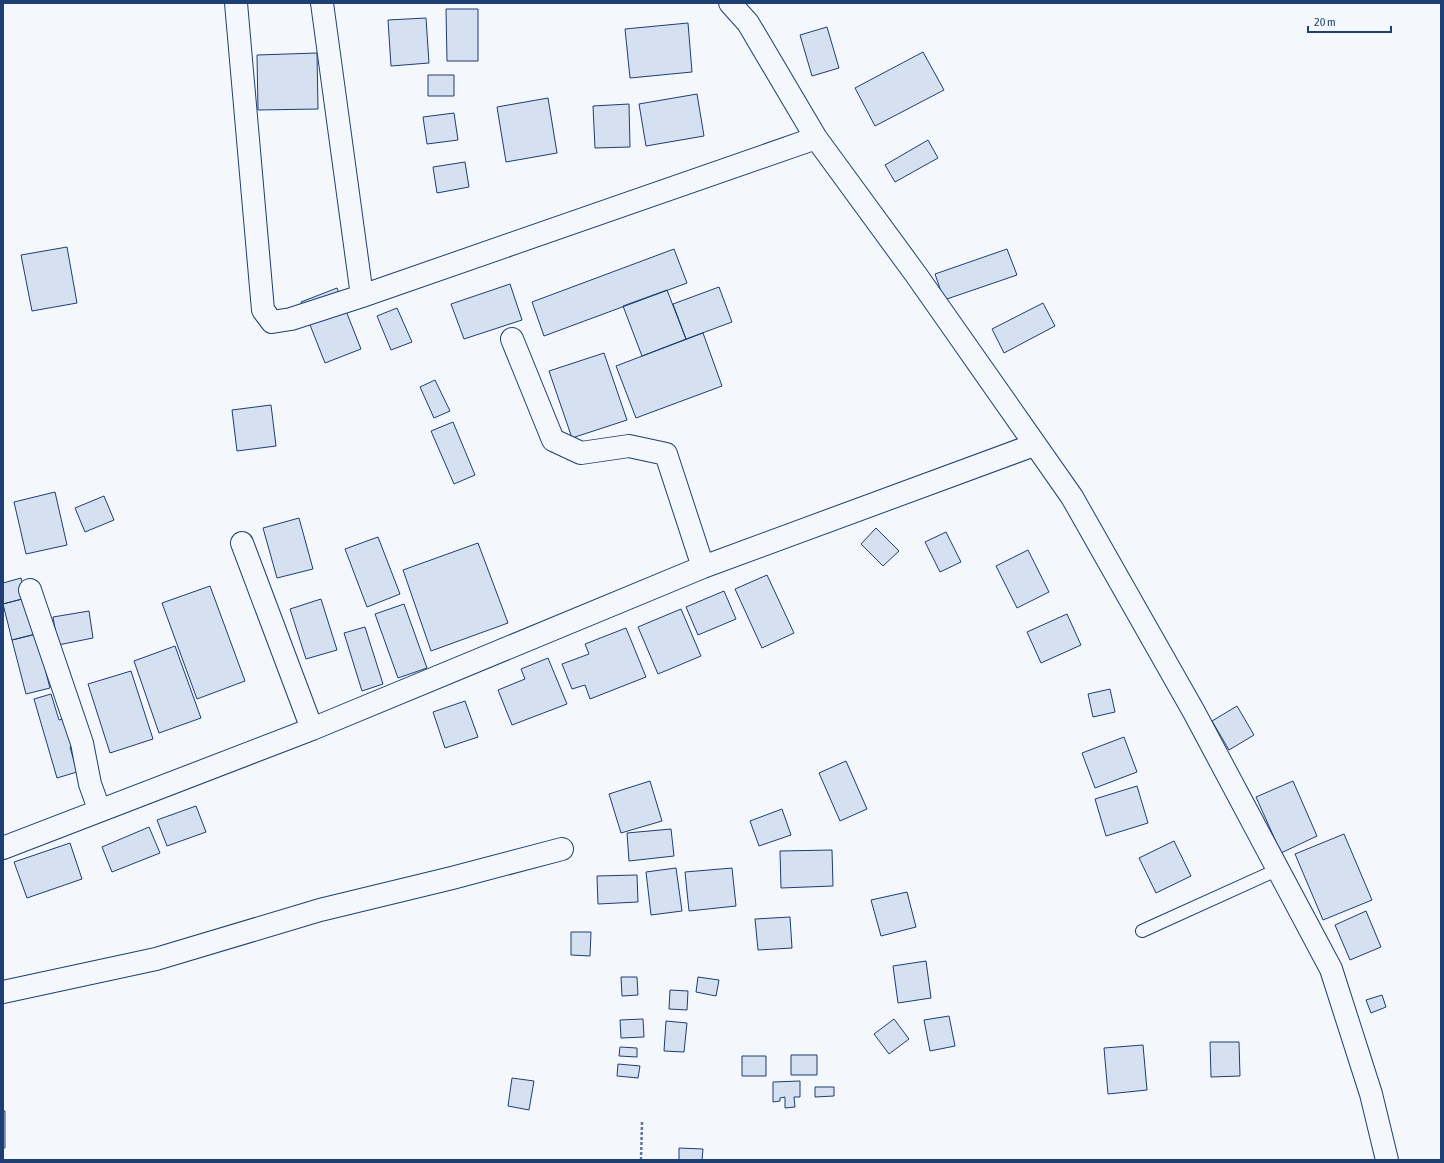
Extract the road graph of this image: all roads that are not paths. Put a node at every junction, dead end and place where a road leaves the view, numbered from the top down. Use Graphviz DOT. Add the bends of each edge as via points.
graph roads {
  1 [pos="236,3"];
  2 [pos="322,3"];
  3 [pos="730,3"];
  4 [pos="816,138"];
  5 [pos="362,296"];
  6 [pos="512,339"];
  7 [pos="1034,445"];
  8 [pos="242,543"];
  9 [pos="702,567"];
  10 [pos="30,590"];
  11 [pos="312,729"];
  12 [pos="99,809"];
  13 [pos="3,848"];
  14 [pos="562,849"];
  15 [pos="1279,869"];
  16 [pos="1142,931"];
  17 [pos="3,992"];
  18 [pos="1387,1160"];
  1 -- 5 [label="street" via="263,310 272,322 291,319"];
  2 -- 5 [label="street"];
  3 -- 4 [label="street" via="748,23"];
  4 -- 5 [label="street"];
  4 -- 7 [label="street" via="917,276"];
  6 -- 9 [label="street" via="553,440 581,453 629,446 666,454"];
  7 -- 9 [label="street"];
  7 -- 15 [label="street" via="1072,497 1194,712"];
  8 -- 11 [label="street"];
  9 -- 11 [label="street"];
  10 -- 12 [label="street" via="82,742 90,784"];
  11 -- 12 [label="street"];
  12 -- 13 [label="street"];
  14 -- 17 [label="street" via="320,910 156,959"];
  15 -- 16 [label="lane"];
  15 -- 18 [label="street" via="1331,969 1371,1094"];
}
